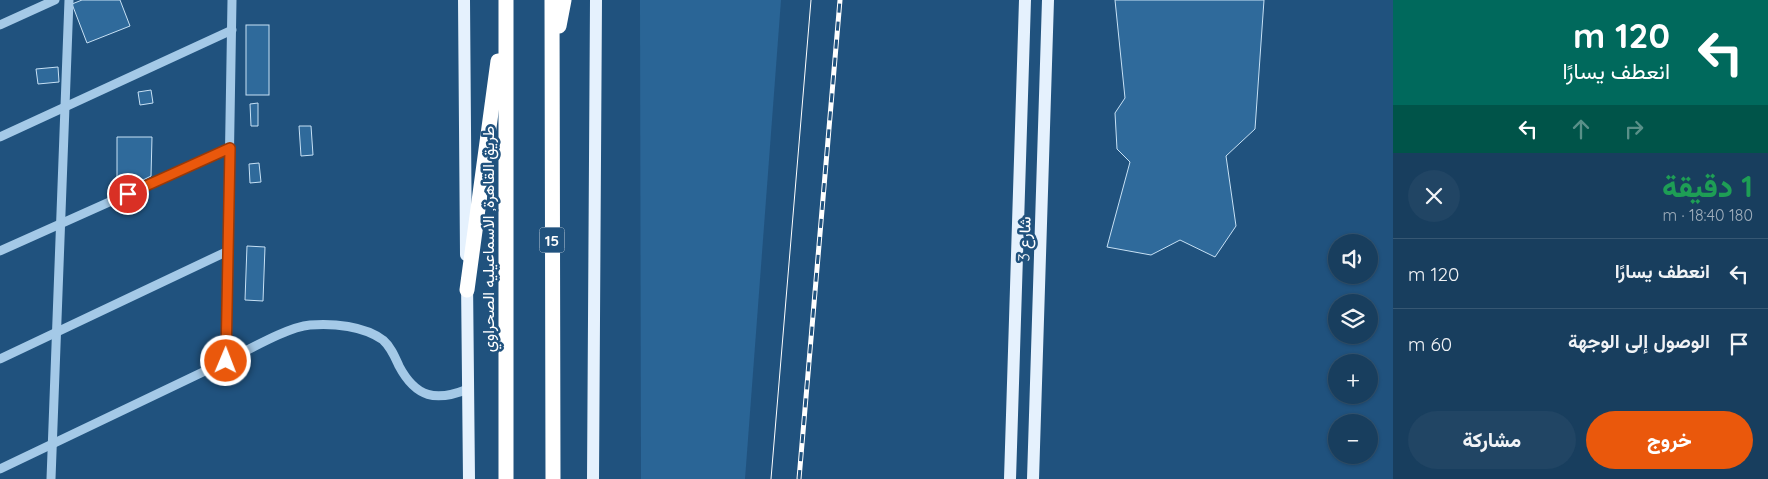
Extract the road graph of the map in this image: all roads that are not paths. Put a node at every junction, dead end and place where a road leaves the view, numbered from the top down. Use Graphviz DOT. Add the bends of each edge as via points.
graph roads {
  1 [pos="55,0"];
  2 [pos="69,0"];
  3 [pos="232,0"];
  4 [pos="464,0"];
  5 [pos="552,0"];
  6 [pos="564,0"];
  7 [pos="596,0"];
  8 [pos="1025,0"];
  9 [pos="1048,0"];
  10 [pos="506,1"];
  11 [pos="0,25"];
  12 [pos="232,30"];
  13 [pos="552,60"];
  14 [pos="67,106"];
  15 [pos="0,137"];
  16 [pos="230,148"];
  17 [pos="60,224"];
  18 [pos="228,251"];
  19 [pos="0,252"];
  20 [pos="467,290"];
  21 [pos="57,332"];
  22 [pos="0,359"];
  23 [pos="226,361"];
  24 [pos="468,389"];
  25 [pos="53,444"];
  26 [pos="0,469"];
  27 [pos="51,479"];
  28 [pos="468,479"];
  29 [pos="506,479"];
  30 [pos="553,479"];
  31 [pos="593,479"];
  32 [pos="1010,479"];
  33 [pos="1032,479"];
  1 -- 11 [label="street"];
  2 -- 14 [label="street"];
  3 -- 12 [label="street"];
  4 -- 20 [label="main road"];
  5 -- 13 [label="highway, 15"];
  6 -- 13 [label="highway"];
  7 -- 31 [label="main road"];
  8 -- 32 [label="main road, شارع 3"];
  9 -- 33 [label="main road, شارع 3"];
  10 -- 20 [label="highway"];
  10 -- 29 [label="highway, طريق القاهرة, الاسماعيليه الصحراوي"];
  12 -- 14 [label="street"];
  12 -- 16 [label="street"];
  13 -- 30 [label="highway, 15"];
  14 -- 15 [label="street"];
  14 -- 17 [label="street"];
  16 -- 17 [label="street"];
  16 -- 18 [label="street"];
  17 -- 19 [label="street"];
  17 -- 21 [label="street"];
  18 -- 21 [label="street"];
  18 -- 23 [label="street"];
  20 -- 24 [label="main road"];
  21 -- 22 [label="street"];
  21 -- 25 [label="street"];
  23 -- 24 [label="street" via="301,327 340,325 384,341 408,381 425,393 436,397 450,396"];
  23 -- 25 [label="street"];
  24 -- 28 [label="main road"];
  25 -- 26 [label="street"];
  25 -- 27 [label="street"];
}
